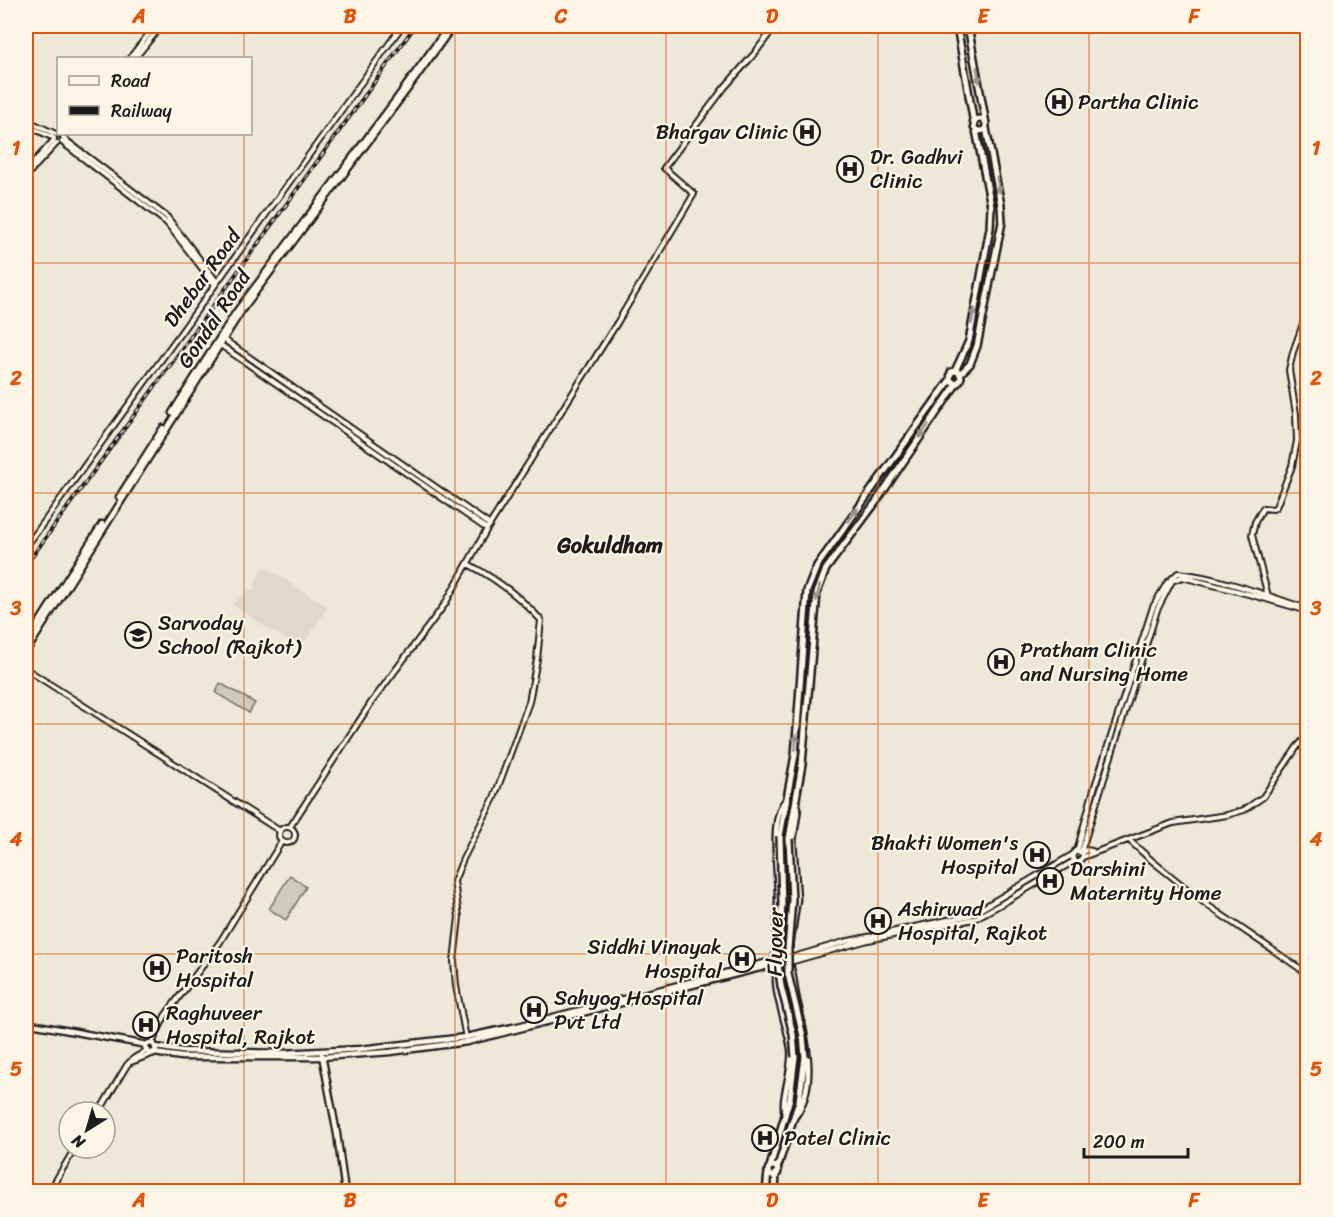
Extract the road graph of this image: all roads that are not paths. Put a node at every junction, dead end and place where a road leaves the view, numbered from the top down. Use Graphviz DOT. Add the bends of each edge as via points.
graph roads {
  1 [pos="155,26"];
  2 [pos="161,26"];
  3 [pos="402,26"];
  4 [pos="451,26"];
  5 [pos="774,26"];
  6 [pos="957,26"];
  7 [pos="968,26"];
  8 [pos="131,57"];
  9 [pos="136,57"];
  10 [pos="26,120"];
  11 [pos="26,125"];
  12 [pos="986,126"];
  13 [pos="975,127"];
  14 [pos="59,137"];
  15 [pos="26,171"];
  16 [pos="26,176"];
  17 [pos="216,284"];
  18 [pos="1308,310"];
  19 [pos="220,341"];
  20 [pos="958,372"];
  21 [pos="950,380"];
  22 [pos="957,383"];
  23 [pos="488,527"];
  24 [pos="26,547"];
  25 [pos="468,564"];
  26 [pos="1268,598"];
  27 [pos="1308,610"];
  28 [pos="805,628"];
  29 [pos="814,635"];
  30 [pos="26,643"];
  31 [pos="804,644"];
  32 [pos="813,646"];
  33 [pos="26,652"];
  34 [pos="26,669"];
  35 [pos="1307,736"];
  36 [pos="787,799"];
  37 [pos="795,800"];
  38 [pos="291,827"];
  39 [pos="280,831"];
  40 [pos="1128,839"];
  41 [pos="282,842"];
  42 [pos="1081,853"];
  43 [pos="1073,858"];
  44 [pos="790,960"];
  45 [pos="777,962"];
  46 [pos="1308,974"];
  47 [pos="26,1023"];
  48 [pos="466,1039"];
  49 [pos="149,1049"];
  50 [pos="321,1051"];
  51 [pos="322,1057"];
  52 [pos="106,1100"];
  53 [pos="785,1114"];
  54 [pos="793,1119"];
  55 [pos="68,1160"];
  56 [pos="769,1169"];
  57 [pos="777,1171"];
  58 [pos="49,1191"];
  59 [pos="345,1191"];
  60 [pos="766,1191"];
  61 [pos="775,1191"];
  1 -- 8 [label="street"];
  2 -- 9 [label="street"];
  3 -- 17 [label="street, Dhebar Road"];
  4 -- 19 [label="main road, Gondal Road"];
  4 -- 19 [label="main road, Gondal Road" via="236,312"];
  5 -- 23 [label="street" via="664,168 694,194"];
  6 -- 13 [label="highway"];
  7 -- 12 [label="highway, one-way"];
  10 -- 14 [label="street"];
  11 -- 14 [label="street"];
  12 -- 13 [label="highway" via="981,131"];
  12 -- 13 [label="highway" via="980,120"];
  12 -- 20 [label="highway, one-way" via="1002,222 977,346 970,364"];
  20 -- 13 [label="highway, one-way" via="969,342 990,228 991,206"];
  14 -- 15 [label="street"];
  14 -- 16 [label="street"];
  14 -- 17 [label="street" via="167,217"];
  17 -- 24 [label="street, Dhebar Road"];
  18 -- 26 [label="street" via="1289,370 1298,426 1294,458 1276,507 1263,508 1252,530"];
  19 -- 23 [label="street"];
  19 -- 30 [label="main road, Gondal Road"];
  19 -- 33 [label="main road, Gondal Road"];
  20 -- 21 [label="highway, Flyover" via="950,374"];
  20 -- 22 [label="highway, Flyover" via="961,379"];
  21 -- 22 [label="highway"];
  28 -- 21 [label="highway, Flyover, one-way" via="807,591 817,566"];
  22 -- 29 [label="highway, Flyover, one-way" via="826,569 817,593"];
  23 -- 25 [label="street"];
  25 -- 38 [label="street" via="446,604 371,703"];
  25 -- 48 [label="street" via="490,576 542,620 529,702 494,798 454,881 459,917 454,961"];
  26 -- 27 [label="street"];
  26 -- 42 [label="street" via="1182,577 1173,581 1157,610"];
  28 -- 29 [label="highway" via="811,627"];
  28 -- 31 [label="highway, Flyover"];
  29 -- 32 [label="highway, Flyover"];
  31 -- 32 [label="highway"];
  36 -- 31 [label="highway, Flyover, one-way" via="795,755"];
  32 -- 37 [label="highway, Flyover"];
  34 -- 39 [label="street"];
  35 -- 40 [label="street" via="1266,793 1251,806 1227,815 1185,820"];
  36 -- 45 [label="main road" via="781,807 776,831"];
  36 -- 53 [label="highway, Flyover, bridge" via="780,836 782,904 778,964 795,1057"];
  37 -- 44 [label="main road" via="797,899"];
  37 -- 54 [label="highway, Flyover, bridge" via="789,839 792,900 788,974 805,1057"];
  38 -- 39 [label="street"];
  38 -- 41 [label="street" via="294,838"];
  39 -- 41 [label="street"];
  40 -- 42 [label="street"];
  40 -- 46 [label="street" via="1207,905"];
  41 -- 49 [label="street" via="220,942 165,1016"];
  42 -- 43 [label="street"];
  42 -- 43 [label="street" via="1081,861"];
  43 -- 44 [label="street" via="971,915 856,939"];
  44 -- 45 [label="main road" via="784,968"];
  44 -- 45 [label="main road" via="782,954"];
  44 -- 54 [label="main road" via="809,1054 804,1095"];
  45 -- 48 [label="main road"];
  45 -- 53 [label="main road" via="777,991 791,1054"];
  47 -- 49 [label="main road"];
  48 -- 50 [label="main road"];
  48 -- 51 [label="main road" via="390,1052"];
  49 -- 50 [label="main road" via="210,1053"];
  49 -- 51 [label="main road" via="182,1058"];
  49 -- 52 [label="street" via="124,1069"];
  50 -- 51 [label="main road"];
  51 -- 59 [label="main road"];
  53 -- 56 [label="highway, Flyover"];
  54 -- 57 [label="highway, Flyover"];
  55 -- 58 [label="street"];
  56 -- 57 [label="highway" via="771,1175"];
  56 -- 60 [label="highway, Flyover"];
  57 -- 61 [label="highway, Flyover"];
}
